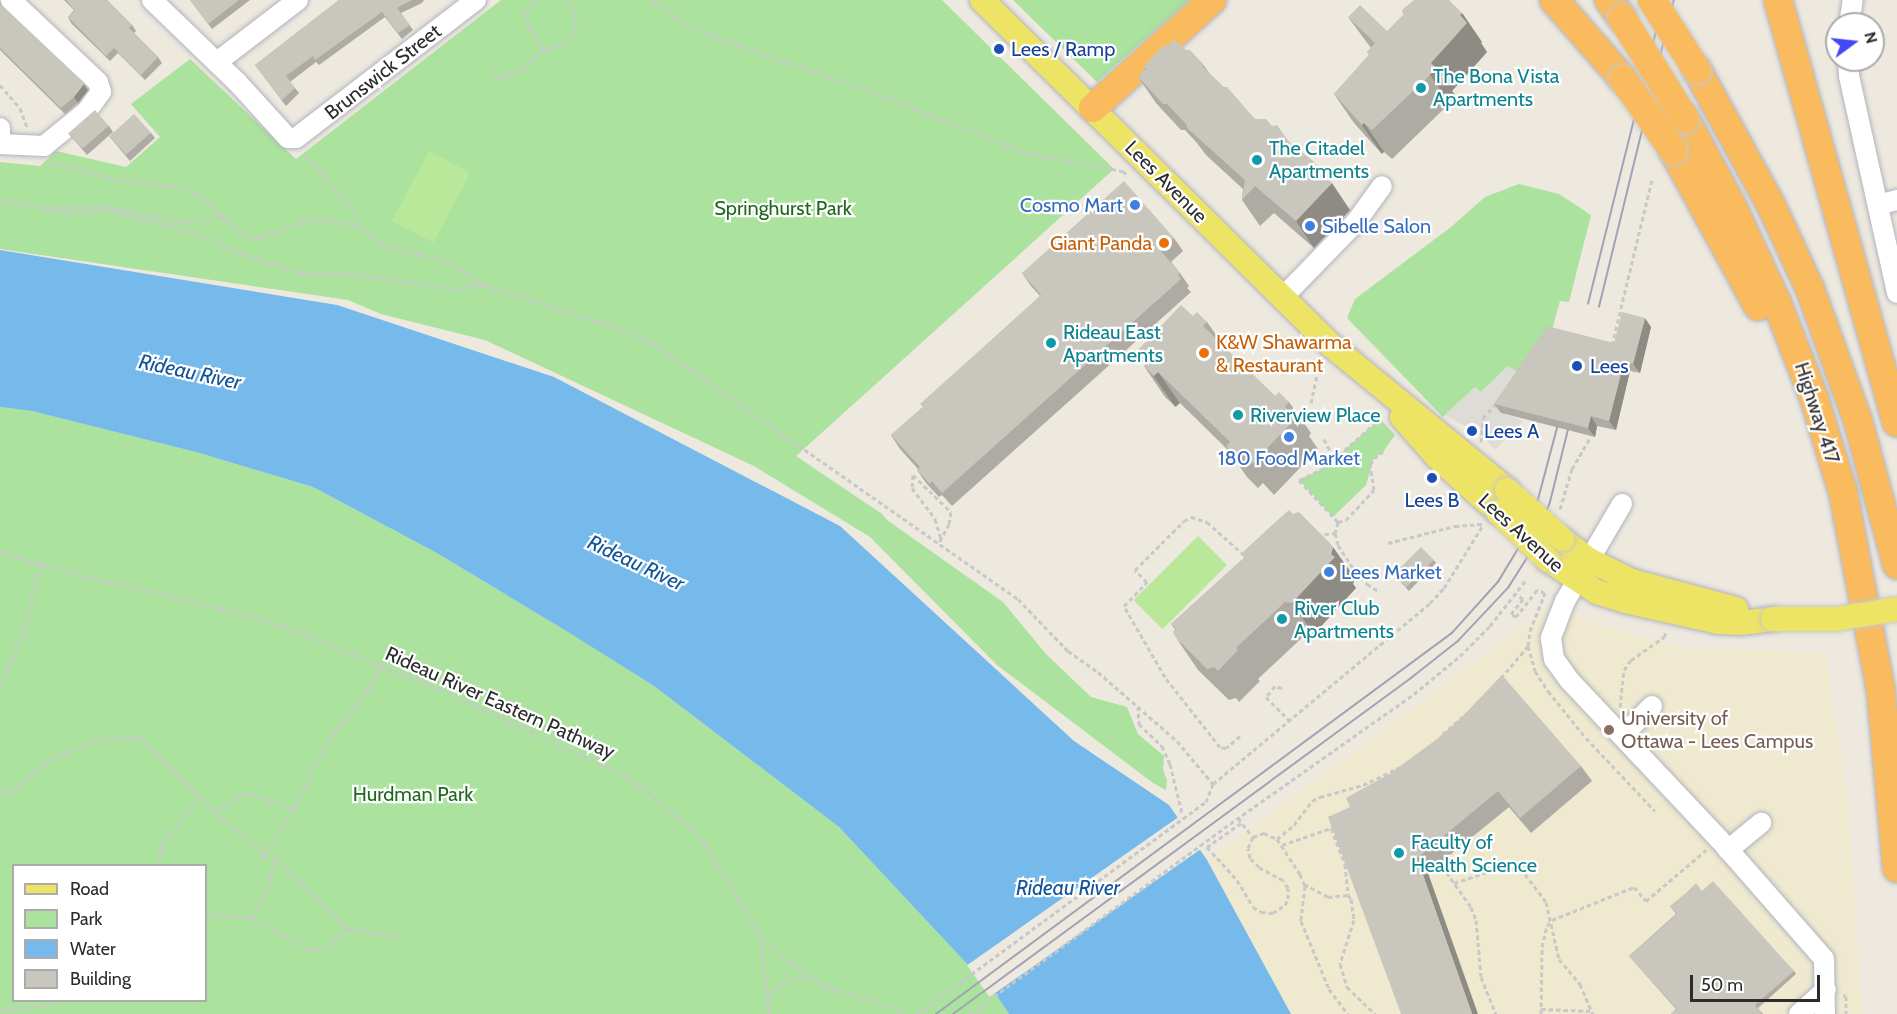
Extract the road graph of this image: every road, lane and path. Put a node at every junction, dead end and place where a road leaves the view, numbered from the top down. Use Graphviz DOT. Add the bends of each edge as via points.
graph roads {
  1 [pos="11,0"];
  2 [pos="152,0"];
  3 [pos="297,0"];
  4 [pos="476,0"];
  5 [pos="535,0"];
  6 [pos="569,0"];
  7 [pos="654,0"];
  8 [pos="982,0"];
  9 [pos="1212,0"];
  10 [pos="1554,0"];
  11 [pos="1570,0"];
  12 [pos="1652,0"];
  13 [pos="1778,0"];
  14 [pos="1789,0"];
  15 [pos="1615,9"];
  16 [pos="1790,38"];
  17 [pos="544,49"];
  18 [pos="216,62"];
  19 [pos="1849,72"];
  20 [pos="490,73"];
  21 [pos="1623,79"];
  22 [pos="0,85"];
  23 [pos="1093,108"];
  24 [pos="0,128"];
  25 [pos="288,138"];
  26 [pos="0,144"];
  27 [pos="34,147"];
  28 [pos="1137,164"];
  29 [pos="1652,180"];
  30 [pos="1382,186"];
  31 [pos="0,200"];
  32 [pos="1897,200"];
  33 [pos="1878,205"];
  34 [pos="46,208"];
  35 [pos="222,216"];
  36 [pos="361,226"];
  37 [pos="485,285"];
  38 [pos="1897,293"];
  39 [pos="1283,297"];
  40 [pos="1611,349"];
  41 [pos="1320,358"];
  42 [pos="1352,362"];
  43 [pos="1502,397"];
  44 [pos="1311,403"];
  45 [pos="1380,419"];
  46 [pos="1897,423"];
  47 [pos="1591,436"];
  48 [pos="1324,439"];
  49 [pos="1383,453"];
  50 [pos="1330,458"];
  51 [pos="1472,460"];
  52 [pos="1622,504"];
  53 [pos="1495,508"];
  54 [pos="1559,511"];
  55 [pos="1338,522"];
  56 [pos="1335,533"];
  57 [pos="1312,537"];
  58 [pos="940,541"];
  59 [pos="1388,543"];
  60 [pos="0,552"];
  61 [pos="1248,559"];
  62 [pos="40,564"];
  63 [pos="1897,565"];
  64 [pos="1858,566"];
  65 [pos="1582,570"];
  66 [pos="1525,581"];
  67 [pos="1380,592"];
  68 [pos="1516,594"];
  69 [pos="1897,609"];
  70 [pos="1670,613"];
  71 [pos="1773,619"];
  72 [pos="1528,646"];
  73 [pos="381,666"];
  74 [pos="1499,680"];
  75 [pos="0,686"];
  76 [pos="1282,688"];
  77 [pos="1138,706"];
  78 [pos="1652,706"];
  79 [pos="1620,707"];
  80 [pos="1468,712"];
  81 [pos="1290,721"];
  82 [pos="1623,735"];
  83 [pos="1240,736"];
  84 [pos="1435,741"];
  85 [pos="1404,765"];
  86 [pos="1213,784"];
  87 [pos="0,789"];
  88 [pos="1347,790"];
  89 [pos="199,797"];
  90 [pos="1350,799"];
  91 [pos="294,808"];
  92 [pos="1655,811"];
  93 [pos="216,812"];
  94 [pos="1182,813"];
  95 [pos="1238,818"];
  96 [pos="1241,822"];
  97 [pos="1761,823"];
  98 [pos="1340,824"];
  99 [pos="1331,828"];
  100 [pos="1253,837"];
  101 [pos="1277,839"];
  102 [pos="1282,845"];
  103 [pos="1721,852"];
  104 [pos="264,855"];
  105 [pos="276,859"];
  106 [pos="158,864"];
  107 [pos="1442,866"];
  108 [pos="1897,868"];
  109 [pos="1454,883"];
  110 [pos="1304,884"];
  111 [pos="1348,895"];
  112 [pos="207,914"];
  113 [pos="251,918"];
  114 [pos="1551,921"];
  115 [pos="348,928"];
  116 [pos="760,935"];
  117 [pos="398,937"];
  118 [pos="814,980"];
  119 [pos="1826,990"];
  120 [pos="52,1002"];
  121 [pos="766,1005"];
  122 [pos="0,1010"];
  123 [pos="1541,1012"];
  124 [pos="1592,1012"];
  125 [pos="769,1014"];
  126 [pos="904,1014"];
  127 [pos="917,1014"];
  128 [pos="970,1014"];
  129 [pos="1347,1014"];
  130 [pos="1375,1014"];
  131 [pos="1496,1014"];
  132 [pos="1799,1014"];
  133 [pos="1825,1014"];
  1 -- 27 [label="street" via="98,82 101,92 87,111"];
  2 -- 18 [label="street"];
  3 -- 18 [label="street"];
  4 -- 25 [label="street, Brunswick Street" via="303,135"];
  5 -- 17 [label="path" via="526,13 529,28"];
  6 -- 17 [label="path" via="576,22 570,38 558,47"];
  7 -- 28 [label="path" via="683,23 715,37 884,96 1023,152 1123,171"];
  8 -- 23 [label="main road, Lees Avenue"];
  9 -- 23 [label="highway"];
  10 -- 21 [label="highway"];
  11 -- 21 [label="highway"];
  12 -- 63 [label="highway, Highway 417, bridge" via="1697,70 1771,206 1810,289 1858,421"];
  13 -- 16 [label="highway"];
  14 -- 16 [label="highway"];
  15 -- 64 [label="highway, Highway 417, bridge" via="1685,119 1748,240 1799,357 1843,492"];
  16 -- 46 [label="highway"];
  17 -- 20 [label="path" via="524,69 501,76"];
  18 -- 25 [label="street"];
  19 -- 33 [label="street"];
  21 -- 64 [label="highway, bridge" via="1672,150 1745,278 1773,338"];
  22 -- 27 [label="path" via="20,108"];
  23 -- 28 [label="main road, Lees Avenue"];
  24 -- 26 [label="street"];
  25 -- 36 [label="path" via="338,192"];
  26 -- 27 [label="street"];
  27 -- 35 [label="path" via="40,161 119,180 185,188 205,199"];
  28 -- 39 [label="main road, Lees Avenue"];
  29 -- 40 [label="path"];
  30 -- 39 [label="street" via="1356,222"];
  31 -- 34 [label="path"];
  32 -- 33 [label="street"];
  33 -- 38 [label="street"];
  34 -- 35 [label="path" via="105,206 187,223"];
  34 -- 37 [label="path" via="65,213 117,212 213,239 234,251 301,273 351,274 455,289"];
  35 -- 36 [label="path" via="249,238 324,219"];
  36 -- 37 [label="path" via="380,244 446,261"];
  37 -- 58 [label="path" via="651,342"];
  39 -- 42 [label="main road, Lees Avenue"];
  41 -- 44 [label="path"];
  42 -- 51 [label="main road, Lees Avenue"];
  42 -- 53 [label="main road, Lees Avenue" via="1437,457"];
  43 -- 51 [label="path" via="1483,418 1481,442"];
  45 -- 50 [label="path" via="1339,455"];
  47 -- 54 [label="path" via="1572,468"];
  48 -- 50 [label="path"];
  49 -- 55 [label="path" via="1370,465 1374,490 1346,520"];
  50 -- 55 [label="path" via="1324,468 1299,480"];
  51 -- 53 [label="main road, Lees Avenue"];
  52 -- 65 [label="street"];
  53 -- 59 [label="path" via="1455,526"];
  53 -- 65 [label="main road, Lees Avenue, bridge" via="1548,560"];
  53 -- 65 [label="main road, Lees Avenue, bridge" via="1562,539"];
  53 -- 81 [label="path" via="1444,588 1430,603"];
  55 -- 56 [label="path"];
  56 -- 57 [label="path"];
  56 -- 67 [label="path" via="1351,565 1367,584"];
  58 -- 58 [label="path" via="951,512 913,475 912,488 935,519"];
  58 -- 77 [label="path" via="1018,599 1068,651"];
  60 -- 62 [label="path, Rideau River Eastern Pathway"];
  61 -- 83 [label="path" via="1207,522 1191,517 1135,570 1147,582 1124,606 1165,677 1220,747 1226,748"];
  62 -- 73 [label="path, Rideau River Eastern Pathway" via="283,626"];
  62 -- 75 [label="path" via="23,634"];
  64 -- 108 [label="highway, Highway 417" via="1881,692"];
  65 -- 70 [label="main road, Lees Avenue" via="1603,594"];
  65 -- 71 [label="main road, Lees Avenue" via="1611,572 1657,589"];
  65 -- 82 [label="street" via="1551,638 1552,653 1559,668"];
  66 -- 68 [label="path"];
  68 -- 72 [label="path" via="1523,598 1511,614 1516,617 1537,590 1545,593"];
  68 -- 95 [label="path" via="1476,640 1423,686"];
  69 -- 71 [label="main road, Lees Avenue, bridge" via="1836,619"];
  70 -- 71 [label="main road, Lees Avenue" via="1741,623"];
  70 -- 79 [label="path" via="1666,635 1631,660 1624,670"];
  72 -- 74 [label="path"];
  72 -- 92 [label="path" via="1535,671 1548,691"];
  73 -- 91 [label="path" via="368,690 324,747"];
  73 -- 116 [label="path, Rideau River Eastern Pathway" via="618,772 642,787 679,816 705,844"];
  76 -- 81 [label="path" via="1275,687 1266,697"];
  77 -- 86 [label="path" via="1177,741"];
  77 -- 94 [label="path" via="1139,724 1166,754"];
  78 -- 82 [label="street"];
  80 -- 84 [label="path"];
  81 -- 86 [label="path"];
  82 -- 103 [label="street"];
  85 -- 88 [label="path"];
  86 -- 127 [label="path, bridge" via="1206,802"];
  87 -- 89 [label="path" via="10,793 51,759 97,740 140,737"];
  88 -- 90 [label="path"];
  88 -- 101 [label="path" via="1312,801 1294,825"];
  89 -- 93 [label="path"];
  89 -- 106 [label="path" via="162,845"];
  91 -- 93 [label="path" via="247,793"];
  91 -- 104 [label="path"];
  93 -- 104 [label="path"];
  95 -- 96 [label="path"];
  95 -- 128 [label="path, bridge"];
  96 -- 100 [label="path"];
  96 -- 100 [label="path" via="1207,847 1237,880 1254,907 1273,913 1285,905 1288,888 1283,880 1250,858 1248,848"];
  97 -- 103 [label="street"];
  98 -- 99 [label="path"];
  99 -- 102 [label="path"];
  99 -- 111 [label="path" via="1345,864"];
  100 -- 101 [label="path" via="1264,833"];
  101 -- 102 [label="path"];
  102 -- 110 [label="path"];
  103 -- 114 [label="path" via="1708,848 1646,901 1634,887"];
  103 -- 119 [label="street" via="1824,959"];
  104 -- 105 [label="path"];
  105 -- 113 [label="path" via="265,895"];
  105 -- 115 [label="path"];
  107 -- 109 [label="path"];
  109 -- 114 [label="path" via="1496,868 1519,869 1540,891"];
  109 -- 131 [label="path" via="1476,920 1481,977"];
  110 -- 111 [label="path" via="1328,897"];
  110 -- 129 [label="path" via="1301,921 1329,989"];
  111 -- 130 [label="path" via="1355,914 1340,958 1342,975 1353,996"];
  112 -- 113 [label="path"];
  113 -- 115 [label="path" via="312,950 328,947"];
  114 -- 123 [label="path" via="1542,947"];
  114 -- 124 [label="path" via="1559,959 1580,984"];
  115 -- 117 [label="path"];
  116 -- 118 [label="path, Rideau River Eastern Pathway"];
  116 -- 121 [label="path"];
  118 -- 121 [label="path" via="798,978 783,983 772,992"];
  118 -- 126 [label="path, Rideau River Eastern Pathway"];
  119 -- 132 [label="street"];
  119 -- 133 [label="street"];
  120 -- 122 [label="path"];
  121 -- 125 [label="path"];
  123 -- 124 [label="path"];
}
